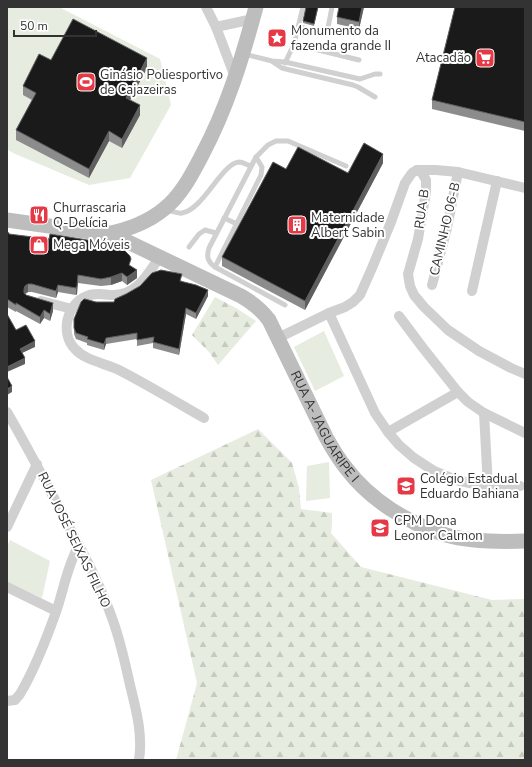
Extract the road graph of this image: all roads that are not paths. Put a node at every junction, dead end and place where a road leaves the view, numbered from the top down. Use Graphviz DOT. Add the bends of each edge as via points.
graph roads {
  1 [pos="206,7"];
  2 [pos="303,7"];
  3 [pos="332,7"];
  4 [pos="254,20"];
  5 [pos="299,26"];
  6 [pos="216,27"];
  7 [pos="294,44"];
  8 [pos="243,54"];
  9 [pos="358,60"];
  10 [pos="272,62"];
  11 [pos="285,62"];
  12 [pos="282,68"];
  13 [pos="380,74"];
  14 [pos="235,78"];
  15 [pos="375,97"];
  16 [pos="256,157"];
  17 [pos="251,166"];
  18 [pos="346,166"];
  19 [pos="417,170"];
  20 [pos="458,172"];
  21 [pos="497,181"];
  22 [pos="525,188"];
  23 [pos="165,209"];
  24 [pos="224,218"];
  25 [pos="7,220"];
  26 [pos="237,224"];
  27 [pos="216,233"];
  28 [pos="105,234"];
  29 [pos="189,247"];
  30 [pos="159,258"];
  31 [pos="215,267"];
  32 [pos="432,285"];
  33 [pos="472,291"];
  34 [pos="30,298"];
  35 [pos="285,305"];
  36 [pos="72,309"];
  37 [pos="329,313"];
  38 [pos="400,316"];
  39 [pos="278,338"];
  40 [pos="525,374"];
  41 [pos="458,392"];
  42 [pos="7,412"];
  43 [pos="484,413"];
  44 [pos="204,418"];
  45 [pos="388,432"];
  46 [pos="525,433"];
  47 [pos="37,464"];
  48 [pos="520,486"];
  49 [pos="488,487"];
  50 [pos="7,527"];
  51 [pos="525,541"];
  52 [pos="79,545"];
  53 [pos="7,587"];
  54 [pos="56,611"];
  55 [pos="7,701"];
  56 [pos="139,760"];
  1 -- 6 [label="street"];
  2 -- 5 [label="lane"];
  3 -- 5 [label="lane" via="328,28 324,33"];
  4 -- 6 [label="street"];
  4 -- 8 [label="main road"];
  5 -- 7 [label="lane"];
  6 -- 14 [label="street"];
  7 -- 9 [label="lane"];
  7 -- 11 [label="lane"];
  8 -- 10 [label="lane"];
  8 -- 14 [label="main road"];
  10 -- 11 [label="lane"];
  10 -- 12 [label="lane"];
  11 -- 12 [label="lane"];
  11 -- 13 [label="lane" via="360,79"];
  12 -- 15 [label="lane" via="354,85"];
  14 -- 23 [label="main road" via="218,124 195,169"];
  16 -- 17 [label="lane"];
  16 -- 18 [label="lane" via="268,145 276,141 288,141"];
  16 -- 26 [label="lane" via="262,167 261,175"];
  17 -- 23 [label="lane" via="240,162 234,164 190,211 181,214"];
  17 -- 24 [label="lane"];
  19 -- 20 [label="street"];
  19 -- 37 [label="street, RUA B" via="405,183 360,295 345,307"];
  19 -- 40 [label="street, RUA B" via="426,180 426,192 418,239 408,274 414,295 448,330 479,351"];
  20 -- 21 [label="street"];
  20 -- 32 [label="street, CAMINHO 06-B"];
  21 -- 22 [label="street"];
  21 -- 33 [label="street"];
  23 -- 28 [label="main road" via="135,226"];
  24 -- 26 [label="lane"];
  24 -- 27 [label="lane"];
  25 -- 28 [label="main road"];
  26 -- 31 [label="lane"];
  27 -- 29 [label="lane" via="205,230"];
  27 -- 31 [label="lane" via="207,252 208,261"];
  28 -- 30 [label="main road, RUA A- JAGUARIPE I" via="126,241"];
  30 -- 36 [label="street" via="137,287 115,295 87,296"];
  30 -- 39 [label="main road, RUA A- JAGUARIPE I" via="254,304 269,320"];
  31 -- 35 [label="lane"];
  34 -- 36 [label="street"];
  36 -- 44 [label="street" via="66,325 70,343 76,350 84,356 117,369"];
  37 -- 39 [label="street, RUA B"];
  37 -- 45 [label="street" via="375,413"];
  38 -- 41 [label="street"];
  39 -- 51 [label="main road, RUA A- JAGUARIPE I" via="336,454 358,483 372,495 406,519 447,535 488,542"];
  41 -- 43 [label="street"];
  41 -- 45 [label="street"];
  42 -- 47 [label="street, RUA JOSÉ SEIXAS FILHO"];
  43 -- 46 [label="street"];
  43 -- 49 [label="street"];
  45 -- 49 [label="street" via="414,458 434,471 456,480"];
  47 -- 50 [label="street"];
  47 -- 52 [label="street, RUA JOSÉ SEIXAS FILHO"];
  48 -- 49 [label="street"];
  52 -- 54 [label="street" via="72,556"];
  52 -- 56 [label="street, RUA JOSÉ SEIXAS FILHO" via="101,590 123,653 139,720"];
  53 -- 54 [label="street"];
  54 -- 55 [label="street" via="44,645 24,687 15,700"];
}
